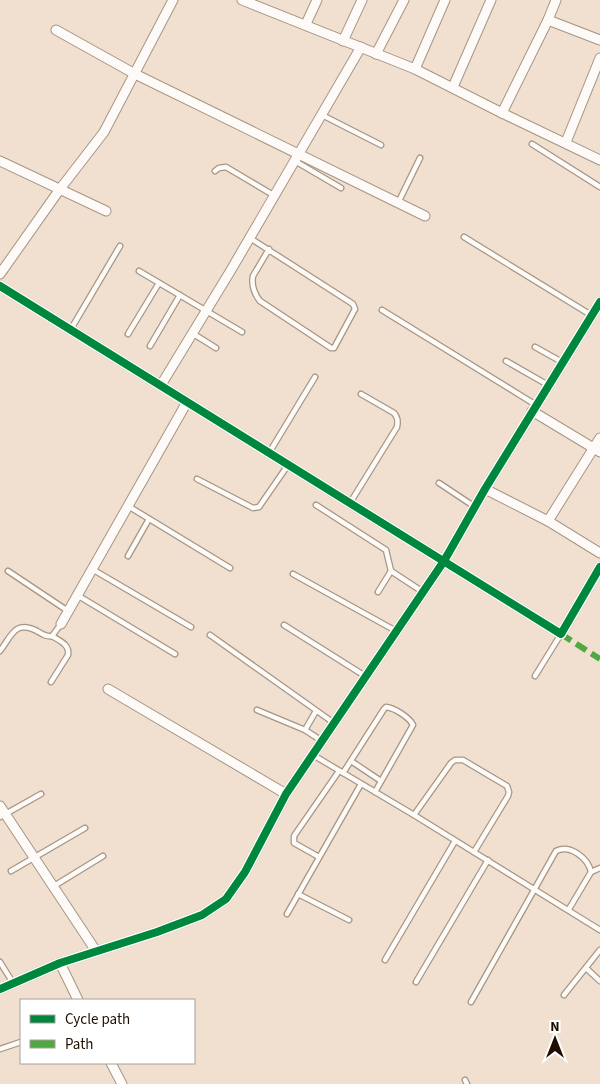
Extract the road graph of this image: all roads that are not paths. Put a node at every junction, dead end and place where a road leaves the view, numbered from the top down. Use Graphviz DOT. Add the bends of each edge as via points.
graph roads {
  1 [pos="173,0"];
  2 [pos="242,0"];
  3 [pos="317,0"];
  4 [pos="362,0"];
  5 [pos="404,0"];
  6 [pos="445,0"];
  7 [pos="491,0"];
  8 [pos="556,0"];
  9 [pos="548,20"];
  10 [pos="306,24"];
  11 [pos="56,30"];
  12 [pos="600,40"];
  13 [pos="343,41"];
  14 [pos="361,48"];
  15 [pos="376,54"];
  16 [pos="600,58"];
  17 [pos="415,69"];
  18 [pos="135,74"];
  19 [pos="453,87"];
  20 [pos="502,113"];
  21 [pos="322,115"];
  22 [pos="566,142"];
  23 [pos="532,144"];
  24 [pos="381,145"];
  25 [pos="297,158"];
  26 [pos="420,158"];
  27 [pos="600,160"];
  28 [pos="0,161"];
  29 [pos="215,171"];
  30 [pos="600,187"];
  31 [pos="60,188"];
  32 [pos="341,188"];
  33 [pos="275,196"];
  34 [pos="398,203"];
  35 [pos="106,211"];
  36 [pos="425,216"];
  37 [pos="464,237"];
  38 [pos="250,238"];
  39 [pos="120,246"];
  40 [pos="269,249"];
  41 [pos="139,271"];
  42 [pos="0,274"];
  43 [pos="160,283"];
  44 [pos="0,286"];
  45 [pos="180,295"];
  46 [pos="600,302"];
  47 [pos="206,310"];
  48 [pos="382,310"];
  49 [pos="591,315"];
  50 [pos="71,329"];
  51 [pos="242,332"];
  52 [pos="192,333"];
  53 [pos="128,334"];
  54 [pos="150,346"];
  55 [pos="535,347"];
  56 [pos="216,348"];
  57 [pos="506,361"];
  58 [pos="562,362"];
  59 [pos="315,377"];
  60 [pos="161,385"];
  61 [pos="548,385"];
  62 [pos="361,394"];
  63 [pos="187,402"];
  64 [pos="534,408"];
  65 [pos="600,438"];
  66 [pos="597,450"];
  67 [pos="269,453"];
  68 [pos="288,465"];
  69 [pos="197,479"];
  70 [pos="439,483"];
  71 [pos="485,489"];
  72 [pos="350,503"];
  73 [pos="316,505"];
  74 [pos="128,506"];
  75 [pos="475,507"];
  76 [pos="149,519"];
  77 [pos="548,521"];
  78 [pos="600,552"];
  79 [pos="128,556"];
  80 [pos="444,561"];
  81 [pos="600,567"];
  82 [pos="230,568"];
  83 [pos="92,569"];
  84 [pos="8,571"];
  85 [pos="391,571"];
  86 [pos="293,574"];
  87 [pos="378,592"];
  88 [pos="423,592"];
  89 [pos="77,595"];
  90 [pos="68,611"];
  91 [pos="61,624"];
  92 [pos="284,625"];
  93 [pos="191,627"];
  94 [pos="396,631"];
  95 [pos="561,634"];
  96 [pos="210,635"];
  97 [pos="52,636"];
  98 [pos="0,651"];
  99 [pos="175,654"];
  100 [pos="365,676"];
  101 [pos="535,676"];
  102 [pos="51,682"];
  103 [pos="108,689"];
  104 [pos="257,710"];
  105 [pos="316,710"];
  106 [pos="334,723"];
  107 [pos="305,730"];
  108 [pos="322,741"];
  109 [pos="313,755"];
  110 [pos="351,761"];
  111 [pos="341,772"];
  112 [pos="381,781"];
  113 [pos="361,784"];
  114 [pos="375,792"];
  115 [pos="41,794"];
  116 [pos="286,794"];
  117 [pos="0,806"];
  118 [pos="414,815"];
  119 [pos="3,816"];
  120 [pos="85,828"];
  121 [pos="455,841"];
  122 [pos="474,852"];
  123 [pos="103,856"];
  124 [pos="35,857"];
  125 [pos="319,858"];
  126 [pos="488,860"];
  127 [pos="600,868"];
  128 [pos="10,871"];
  129 [pos="591,872"];
  130 [pos="54,886"];
  131 [pos="534,888"];
  132 [pos="298,894"];
  133 [pos="569,909"];
  134 [pos="287,914"];
  135 [pos="349,920"];
  136 [pos="600,930"];
  137 [pos="600,950"];
  138 [pos="96,951"];
  139 [pos="385,960"];
  140 [pos="0,962"];
  141 [pos="60,963"];
  142 [pos="586,968"];
  143 [pos="600,980"];
  144 [pos="416,982"];
  145 [pos="13,983"];
  146 [pos="0,989"];
  147 [pos="564,995"];
  148 [pos="78,999"];
  149 [pos="471,1002"];
  150 [pos="20,1042"];
  151 [pos="0,1049"];
  152 [pos="111,1064"];
  153 [pos="122,1084"];
  1 -- 18 [label="street"];
  2 -- 10 [label="street"];
  3 -- 10 [label="street"];
  4 -- 13 [label="street"];
  5 -- 15 [label="street"];
  6 -- 17 [label="street"];
  7 -- 19 [label="street"];
  8 -- 9 [label="street"];
  9 -- 12 [label="street"];
  9 -- 20 [label="street"];
  10 -- 13 [label="street"];
  11 -- 18 [label="street"];
  13 -- 14 [label="street"];
  14 -- 15 [label="street"];
  14 -- 21 [label="street"];
  15 -- 17 [label="street"];
  16 -- 22 [label="street"];
  17 -- 19 [label="street"];
  18 -- 25 [label="street"];
  18 -- 31 [label="street" via="104,132"];
  19 -- 20 [label="street"];
  20 -- 22 [label="street"];
  21 -- 24 [label="lane"];
  21 -- 25 [label="street"];
  22 -- 27 [label="street"];
  23 -- 30 [label="lane"];
  25 -- 32 [label="lane"];
  25 -- 33 [label="street"];
  25 -- 34 [label="street"];
  26 -- 34 [label="lane"];
  28 -- 31 [label="street"];
  29 -- 33 [label="lane" via="226,167"];
  31 -- 35 [label="street"];
  31 -- 42 [label="street"];
  33 -- 38 [label="street"];
  34 -- 36 [label="street"];
  37 -- 49 [label="lane"];
  38 -- 40 [label="lane"];
  38 -- 47 [label="street"];
  39 -- 50 [label="lane"];
  40 -- 40 [label="lane" via="353,304 355,309 334,348 256,296 253,276"];
  41 -- 43 [label="lane"];
  43 -- 45 [label="lane"];
  43 -- 53 [label="lane"];
  44 -- 50 [label="street"];
  45 -- 47 [label="lane"];
  45 -- 54 [label="lane"];
  46 -- 49 [label="street"];
  47 -- 51 [label="lane"];
  47 -- 52 [label="street"];
  48 -- 64 [label="lane"];
  49 -- 58 [label="street"];
  50 -- 60 [label="street"];
  52 -- 56 [label="lane"];
  52 -- 60 [label="street"];
  55 -- 58 [label="lane"];
  57 -- 61 [label="lane"];
  58 -- 61 [label="street"];
  59 -- 67 [label="lane"];
  60 -- 63 [label="street"];
  61 -- 64 [label="street"];
  62 -- 72 [label="lane" via="394,413 398,421"];
  63 -- 67 [label="street"];
  63 -- 74 [label="street"];
  64 -- 66 [label="street"];
  64 -- 71 [label="street"];
  65 -- 66 [label="street"];
  66 -- 77 [label="street"];
  67 -- 68 [label="street"];
  68 -- 69 [label="lane" via="257,508"];
  68 -- 72 [label="street"];
  70 -- 75 [label="lane"];
  71 -- 75 [label="street"];
  71 -- 77 [label="street"];
  72 -- 80 [label="street"];
  73 -- 85 [label="lane" via="386,550"];
  74 -- 76 [label="lane"];
  74 -- 83 [label="street"];
  75 -- 80 [label="street"];
  76 -- 79 [label="lane"];
  76 -- 82 [label="lane"];
  77 -- 78 [label="street"];
  80 -- 88 [label="street"];
  80 -- 95 [label="street"];
  81 -- 95 [label="street"];
  83 -- 89 [label="street"];
  83 -- 93 [label="lane"];
  84 -- 90 [label="lane"];
  85 -- 87 [label="lane"];
  85 -- 88 [label="lane"];
  86 -- 94 [label="lane"];
  88 -- 94 [label="street"];
  89 -- 90 [label="street"];
  89 -- 99 [label="lane"];
  90 -- 91 [label="street"];
  91 -- 97 [label="lane"];
  92 -- 100 [label="lane"];
  94 -- 100 [label="street"];
  95 -- 101 [label="lane"];
  96 -- 105 [label="lane"];
  97 -- 98 [label="lane" via="22,626"];
  97 -- 102 [label="lane" via="69,650"];
  100 -- 106 [label="street"];
  103 -- 116 [label="street"];
  104 -- 107 [label="lane"];
  105 -- 106 [label="lane"];
  105 -- 107 [label="lane"];
  106 -- 108 [label="street"];
  107 -- 108 [label="lane"];
  108 -- 109 [label="street"];
  109 -- 111 [label="lane"];
  109 -- 116 [label="street"];
  110 -- 111 [label="lane"];
  110 -- 112 [label="lane"];
  110 -- 112 [label="lane" via="384,709 391,707 413,725"];
  111 -- 113 [label="lane"];
  111 -- 125 [label="lane" via="294,836 294,843"];
  112 -- 114 [label="lane"];
  113 -- 114 [label="lane"];
  113 -- 125 [label="lane"];
  114 -- 118 [label="lane"];
  115 -- 119 [label="lane"];
  116 -- 138 [label="street" via="245,872 226,899 202,915"];
  117 -- 119 [label="street"];
  118 -- 121 [label="lane"];
  118 -- 122 [label="lane" via="455,760 463,760 507,786 508,796"];
  119 -- 124 [label="street"];
  120 -- 124 [label="lane"];
  121 -- 122 [label="lane"];
  121 -- 139 [label="lane"];
  122 -- 126 [label="lane"];
  123 -- 130 [label="lane"];
  124 -- 128 [label="lane"];
  124 -- 130 [label="street"];
  125 -- 132 [label="lane"];
  126 -- 131 [label="lane"];
  126 -- 144 [label="lane"];
  127 -- 129 [label="lane"];
  129 -- 131 [label="lane" via="589,865 565,848 556,851"];
  129 -- 133 [label="lane"];
  130 -- 138 [label="street"];
  131 -- 133 [label="lane"];
  131 -- 149 [label="lane"];
  132 -- 134 [label="lane"];
  132 -- 135 [label="lane"];
  133 -- 136 [label="lane"];
  137 -- 142 [label="lane"];
  138 -- 141 [label="street"];
  140 -- 145 [label="lane"];
  141 -- 145 [label="street"];
  141 -- 148 [label="street"];
  142 -- 143 [label="lane"];
  142 -- 147 [label="lane"];
  145 -- 146 [label="street"];
  150 -- 151 [label="lane"];
  152 -- 153 [label="street"];
}
